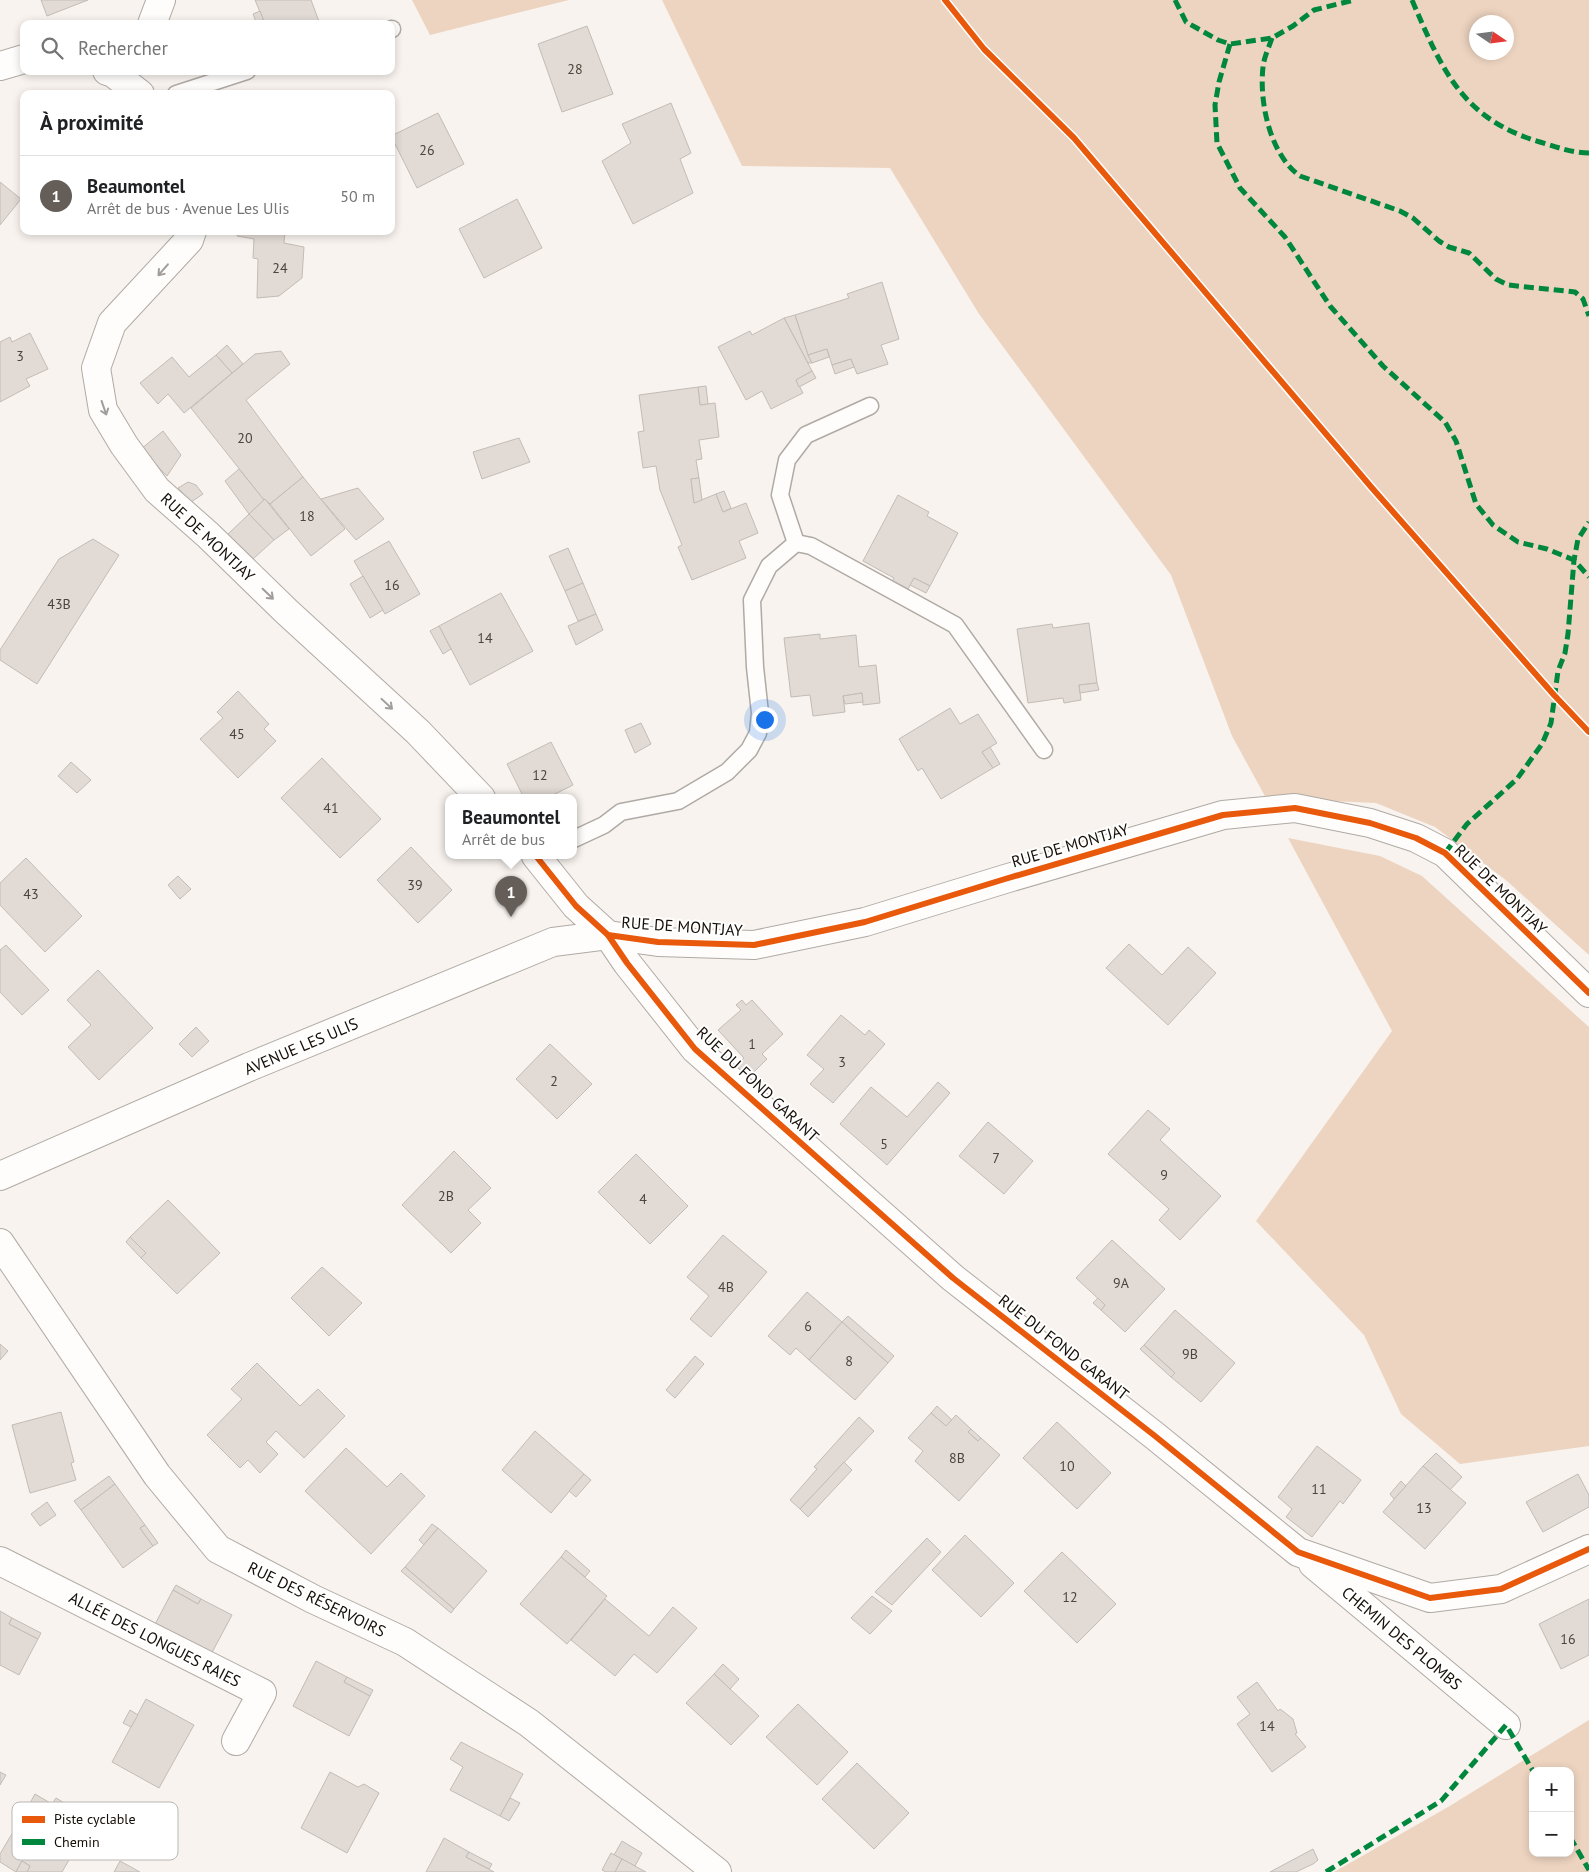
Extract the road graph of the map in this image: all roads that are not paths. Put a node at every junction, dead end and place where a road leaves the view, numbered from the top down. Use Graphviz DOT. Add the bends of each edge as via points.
graph roads {
  1 [pos="161,0"];
  2 [pos="154,20"];
  3 [pos="20,60"];
  4 [pos="0,66"];
  5 [pos="116,75"];
  6 [pos="235,75"];
  7 [pos="135,90"];
  8 [pos="188,90"];
  9 [pos="191,235"];
  10 [pos="870,406"];
  11 [pos="796,543"];
  12 [pos="1044,750"];
  13 [pos="477,794"];
  14 [pos="577,838"];
  15 [pos="539,859"];
  16 [pos="608,935"];
  17 [pos="1589,993"];
  18 [pos="0,1176"];
  19 [pos="0,1243"];
  20 [pos="1589,1549"];
  21 [pos="1298,1552"];
  22 [pos="0,1561"];
  23 [pos="1506,1725"];
  24 [pos="236,1741"];
  25 [pos="717,1872"];
  1 -- 2 [label="street"];
  3 -- 4 [label="street"];
  5 -- 7 [label="street"];
  6 -- 8 [label="lane"];
  9 -- 13 [label="street, RUE DE MONTJAY, one-way" via="112,323 96,368 103,410 124,446 157,490 418,732"];
  10 -- 11 [label="lane" via="806,435 787,460 780,495"];
  11 -- 12 [label="lane" via="811,546 955,625"];
  11 -- 14 [label="lane" via="769,566 752,600 760,713 758,733 749,750 727,772 678,801 621,812 604,825"];
  15 -- 16 [label="street, RUE DE MONTJAY" via="576,906"];
  16 -- 17 [label="street, RUE DE MONTJAY" via="658,942 754,944 865,922 1223,815 1295,808 1370,823 1416,838 1445,853"];
  16 -- 18 [label="street, AVENUE LES ULIS" via="553,942 249,1067"];
  16 -- 21 [label="street, RUE DU FOND GARANT" via="695,1049 953,1278"];
  19 -- 25 [label="street, RUE DES RÉSERVOIRS" via="157,1475 218,1549 405,1642 529,1724"];
  20 -- 21 [label="street, RUE DU FOND GARANT" via="1501,1589 1430,1598"];
  21 -- 23 [label="street, CHEMIN DES PLOMBS"];
  22 -- 24 [label="street, ALLÉE DES LONGUES RAIES" via="262,1693"];
}
